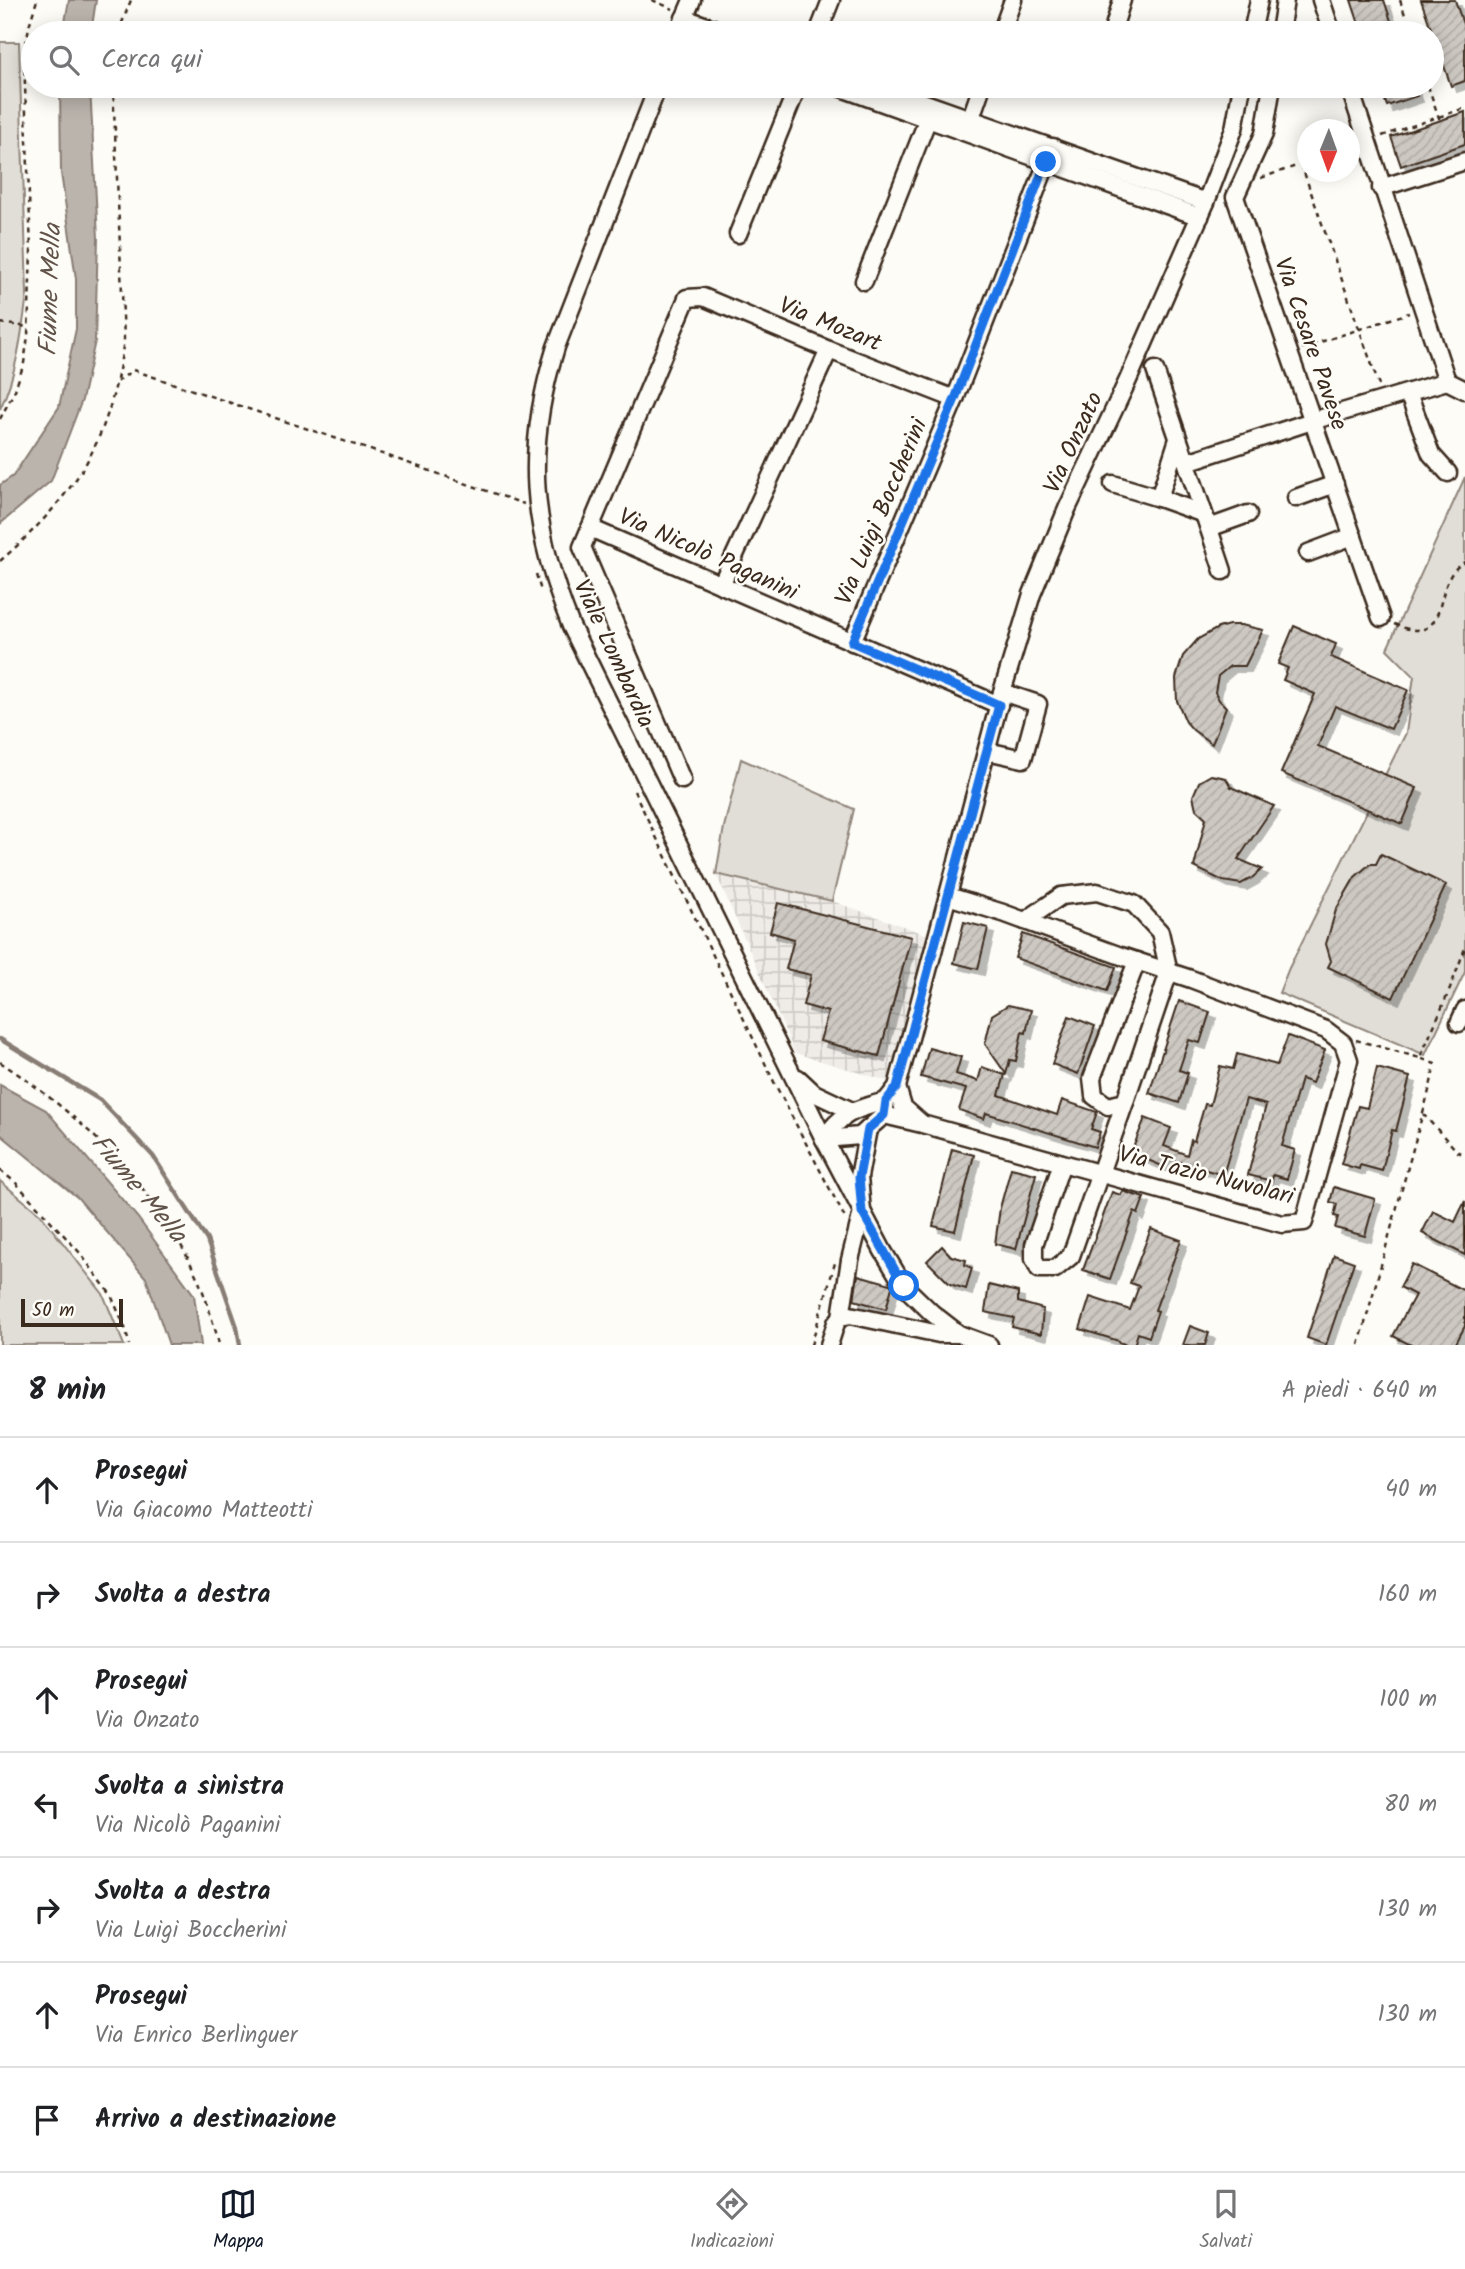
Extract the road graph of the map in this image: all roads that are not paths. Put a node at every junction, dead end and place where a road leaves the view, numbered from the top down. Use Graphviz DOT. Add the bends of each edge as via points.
graph roads {
  1 [pos="831,0"];
  2 [pos="1013,0"];
  3 [pos="1122,0"];
  4 [pos="1259,0"];
  5 [pos="1285,0"];
  6 [pos="1321,0"];
  7 [pos="823,21"];
  8 [pos="1005,21"];
  9 [pos="1116,21"];
  10 [pos="1255,21"];
  11 [pos="1282,21"];
  12 [pos="1328,21"];
  13 [pos="653,98"];
  14 [pos="793,98"];
  15 [pos="880,98"];
  16 [pos="902,98"];
  17 [pos="978,98"];
  18 [pos="1240,98"];
  19 [pos="1270,98"];
  20 [pos="1353,98"];
  21 [pos="931,112"];
  22 [pos="968,125"];
  23 [pos="1229,144"];
  24 [pos="1257,151"];
  25 [pos="1050,155"];
  26 [pos="1465,161"];
  27 [pos="1381,188"];
  28 [pos="1206,201"];
  29 [pos="1200,217"];
  30 [pos="738,234"];
  31 [pos="864,281"];
  32 [pos="687,298"];
  33 [pos="829,350"];
  34 [pos="1155,370"];
  35 [pos="1447,382"];
  36 [pos="1465,390"];
  37 [pos="1408,393"];
  38 [pos="955,399"];
  39 [pos="1312,421"];
  40 [pos="1178,439"];
  41 [pos="1187,462"];
  42 [pos="1448,474"];
  43 [pos="1113,484"];
  44 [pos="1335,484"];
  45 [pos="1159,498"];
  46 [pos="1296,498"];
  47 [pos="1248,514"];
  48 [pos="1206,521"];
  49 [pos="590,528"];
  50 [pos="1353,536"];
  51 [pos="1308,553"];
  52 [pos="1223,571"];
  53 [pos="721,585"];
  54 [pos="1381,618"];
  55 [pos="852,642"];
  56 [pos="1001,699"];
  57 [pos="987,751"];
  58 [pos="682,780"];
  59 [pos="948,896"];
  60 [pos="1025,921"];
  61 [pos="1137,961"];
  62 [pos="1170,972"];
  63 [pos="791,1072"];
  64 [pos="897,1087"];
  65 [pos="1125,1102"];
  66 [pos="885,1108"];
  67 [pos="852,1111"];
  68 [pos="922,1124"];
  69 [pos="868,1129"];
  70 [pos="824,1139"];
  71 [pos="1062,1163"];
  72 [pos="1100,1174"];
  73 [pos="862,1212"];
  74 [pos="841,1317"];
  75 [pos="959,1334"];
  76 [pos="830,1345"];
  77 [pos="989,1345"];
  1 -- 7 [label="street"];
  2 -- 8 [label="street"];
  3 -- 9 [label="street"];
  4 -- 10 [label="street"];
  5 -- 11 [label="street"];
  6 -- 12 [label="street"];
  13 -- 63 [label="street, Viale Lombardia" via="545,383 537,431 537,505 553,578 570,626"];
  14 -- 30 [label="street"];
  15 -- 21 [label="street"];
  16 -- 21 [label="street"];
  17 -- 22 [label="street"];
  18 -- 23 [label="street, Via Onzato"];
  19 -- 24 [label="street"];
  20 -- 27 [label="street"];
  21 -- 22 [label="street"];
  21 -- 31 [label="street"];
  22 -- 25 [label="street"];
  23 -- 24 [label="street"];
  23 -- 28 [label="street, Via Onzato"];
  24 -- 39 [label="street, Via Cesare Pavese" via="1235,197"];
  25 -- 28 [label="street"];
  25 -- 29 [label="street"];
  25 -- 38 [label="street, Via Luigi Boccherini"];
  26 -- 27 [label="street"];
  27 -- 35 [label="street"];
  28 -- 29 [label="street, Via Onzato"];
  29 -- 56 [label="street, Via Onzato" via="1067,509 1032,594"];
  32 -- 33 [label="street, Via Mozart" via="702,297"];
  32 -- 49 [label="street, Via Nicolò Paganini"];
  33 -- 38 [label="street, Via Mozart"];
  33 -- 53 [label="street"];
  34 -- 40 [label="street"];
  35 -- 36 [label="street"];
  35 -- 37 [label="street"];
  37 -- 39 [label="street"];
  37 -- 42 [label="street" via="1431,454"];
  38 -- 55 [label="street, Via Luigi Boccherini"];
  39 -- 41 [label="street"];
  39 -- 44 [label="street, Via Cesare Pavese"];
  40 -- 41 [label="street"];
  40 -- 45 [label="street"];
  41 -- 48 [label="street"];
  43 -- 45 [label="street"];
  44 -- 46 [label="street"];
  44 -- 50 [label="street, Via Cesare Pavese"];
  45 -- 48 [label="street"];
  47 -- 48 [label="street"];
  48 -- 52 [label="street"];
  49 -- 53 [label="street, Via Nicolò Paganini"];
  49 -- 58 [label="street" via="582,547"];
  50 -- 51 [label="street"];
  50 -- 54 [label="street, Via Cesare Pavese"];
  53 -- 55 [label="street, Via Nicolò Paganini"];
  55 -- 56 [label="street, Via Nicolò Paganini"];
  56 -- 57 [label="street, Via Onzato"];
  56 -- 57 [label="street" via="1038,704 1023,759"];
  57 -- 59 [label="street, Via Onzato"];
  59 -- 60 [label="street"];
  59 -- 64 [label="street, Via Onzato"];
  60 -- 61 [label="street"];
  60 -- 62 [label="street" via="1061,896 1097,892 1134,904 1160,932"];
  61 -- 62 [label="street"];
  61 -- 65 [label="street" via="1092,1078 1094,1096 1108,1105"];
  62 -- 65 [label="street, Via Tazio Nuvolari"];
  62 -- 72 [label="street, Via Tazio Nuvolari" via="1326,1030 1343,1043 1349,1060 1304,1222 1282,1224"];
  63 -- 67 [label="street" via="814,1093"];
  63 -- 70 [label="street, Viale Lombardia"];
  64 -- 66 [label="street"];
  64 -- 68 [label="street" via="903,1107"];
  65 -- 72 [label="street, Via Tazio Nuvolari"];
  66 -- 67 [label="street"];
  66 -- 68 [label="street, Via Tazio Nuvolari"];
  66 -- 69 [label="street"];
  67 -- 70 [label="street" via="833,1125"];
  68 -- 71 [label="street, Via Tazio Nuvolari"];
  69 -- 70 [label="street" via="860,1136"];
  69 -- 73 [label="street" via="859,1177"];
  70 -- 73 [label="street, Viale Lombardia"];
  71 -- 72 [label="street, Via Tazio Nuvolari"];
  71 -- 72 [label="street, Via Tazio Nuvolari" via="1034,1245 1040,1269 1055,1269 1071,1256"];
  73 -- 74 [label="street"];
  73 -- 75 [label="street, Viale Lombardia" via="904,1286"];
  74 -- 75 [label="street"];
  74 -- 76 [label="street"];
  75 -- 77 [label="street"];
}
